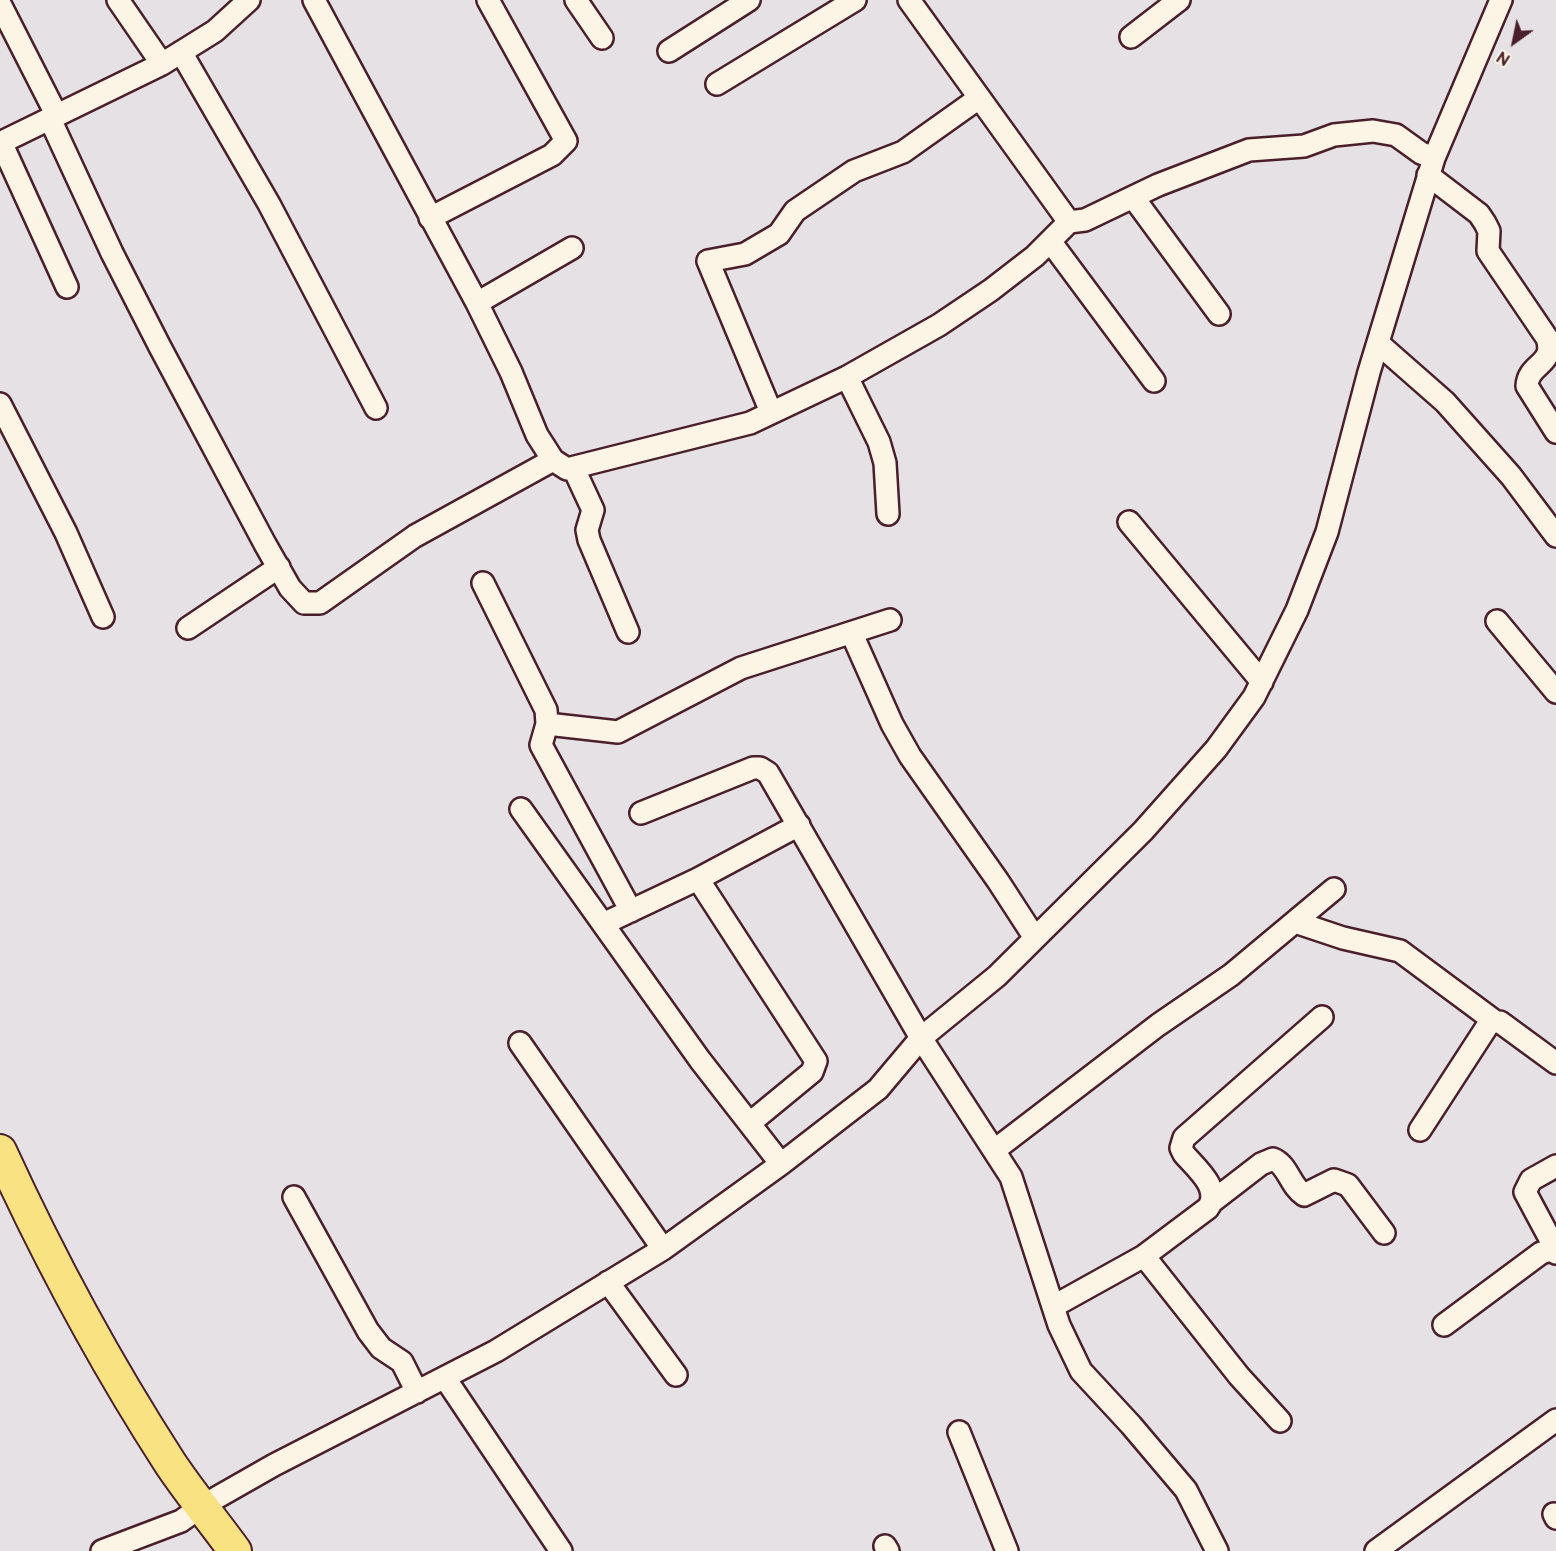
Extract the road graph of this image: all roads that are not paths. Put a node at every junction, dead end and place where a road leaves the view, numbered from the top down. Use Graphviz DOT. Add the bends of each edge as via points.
graph roads {
  1 [pos="118,0"];
  2 [pos="314,0"];
  3 [pos="488,0"];
  4 [pos="576,0"];
  5 [pos="749,0"];
  6 [pos="855,0"];
  7 [pos="909,0"];
  8 [pos="1179,0"];
  9 [pos="1496,2"];
  10 [pos="0,4"];
  11 [pos="237,4"];
  12 [pos="602,38"];
  13 [pos="1131,38"];
  14 [pos="669,51"];
  15 [pos="181,52"];
  16 [pos="162,64"];
  17 [pos="717,84"];
  18 [pos="979,98"];
  19 [pos="53,117"];
  20 [pos="1,142"];
  21 [pos="1431,166"];
  22 [pos="1133,197"];
  23 [pos="430,218"];
  24 [pos="1069,222"];
  25 [pos="1050,241"];
  26 [pos="572,248"];
  27 [pos="67,287"];
  28 [pos="477,303"];
  29 [pos="1219,315"];
  30 [pos="1379,344"];
  31 [pos="847,377"];
  32 [pos="1154,381"];
  33 [pos="0,404"];
  34 [pos="376,408"];
  35 [pos="771,412"];
  36 [pos="1556,432"];
  37 [pos="553,460"];
  38 [pos="574,469"];
  39 [pos="888,514"];
  40 [pos="1129,522"];
  41 [pos="1556,536"];
  42 [pos="279,567"];
  43 [pos="483,583"];
  44 [pos="103,617"];
  45 [pos="890,620"];
  46 [pos="1497,621"];
  47 [pos="188,628"];
  48 [pos="628,632"];
  49 [pos="852,634"];
  50 [pos="1262,682"];
  51 [pos="1556,692"];
  52 [pos="547,724"];
  53 [pos="521,809"];
  54 [pos="641,813"];
  55 [pos="800,825"];
  56 [pos="698,879"];
  57 [pos="1334,890"];
  58 [pos="631,911"];
  59 [pos="1295,922"];
  60 [pos="603,924"];
  61 [pos="1035,938"];
  62 [pos="1322,1017"];
  63 [pos="1493,1020"];
  64 [pos="921,1038"];
  65 [pos="520,1043"];
  66 [pos="1556,1063"];
  67 [pos="750,1123"];
  68 [pos="1420,1130"];
  69 [pos="996,1149"];
  70 [pos="0,1150"];
  71 [pos="781,1164"];
  72 [pos="1556,1166"];
  73 [pos="294,1197"];
  74 [pos="1213,1202"];
  75 [pos="1384,1233"];
  76 [pos="663,1249"];
  77 [pos="1554,1250"];
  78 [pos="1144,1256"];
  79 [pos="609,1282"];
  80 [pos="1054,1306"];
  81 [pos="1444,1325"];
  82 [pos="676,1375"];
  83 [pos="445,1378"];
  84 [pos="417,1392"];
  85 [pos="1556,1420"];
  86 [pos="1280,1421"];
  87 [pos="959,1432"];
  88 [pos="202,1506"];
  89 [pos="1001,1549"];
  90 [pos="102,1551"];
  91 [pos="236,1551"];
  92 [pos="561,1551"];
  93 [pos="1217,1551"];
  94 [pos="1376,1551"];
  1 -- 16 [label="street"];
  2 -- 23 [label="street"];
  3 -- 23 [label="street" via="566,141 552,155"];
  4 -- 12 [label="street"];
  5 -- 14 [label="street"];
  6 -- 17 [label="street"];
  7 -- 18 [label="street"];
  8 -- 13 [label="street"];
  9 -- 21 [label="street"];
  10 -- 19 [label="street"];
  11 -- 15 [label="street" via="215,31"];
  15 -- 16 [label="street"];
  15 -- 34 [label="street" via="264,195"];
  16 -- 19 [label="street"];
  18 -- 24 [label="street"];
  18 -- 35 [label="street" via="903,152 854,171 824,191 790,215 779,234 745,254 708,261"];
  19 -- 20 [label="street"];
  19 -- 42 [label="street" via="112,253"];
  20 -- 27 [label="street"];
  21 -- 22 [label="street" via="1421,153 1396,135 1373,131 1334,135 1304,146 1249,150"];
  21 -- 30 [label="street"];
  21 -- 36 [label="street" via="1485,223 1489,231 1488,251 1551,346 1550,355 1534,371 1527,387"];
  22 -- 24 [label="street" via="1085,220"];
  22 -- 29 [label="street"];
  23 -- 28 [label="street"];
  24 -- 25 [label="street"];
  25 -- 31 [label="street" via="992,290 948,320"];
  25 -- 32 [label="street"];
  26 -- 28 [label="street"];
  28 -- 37 [label="street" via="537,435"];
  30 -- 41 [label="street" via="1444,402 1511,476"];
  30 -- 50 [label="street" via="1328,532 1297,610"];
  31 -- 35 [label="street"];
  31 -- 39 [label="street" via="879,442 885,463"];
  33 -- 44 [label="street" via="66,533"];
  35 -- 38 [label="street" via="750,423"];
  37 -- 38 [label="street"];
  37 -- 42 [label="street" via="415,536 320,603 304,603"];
  38 -- 48 [label="street" via="593,510 587,530 589,540"];
  40 -- 50 [label="street"];
  42 -- 47 [label="street"];
  43 -- 52 [label="street" via="542,700"];
  45 -- 49 [label="street"];
  46 -- 51 [label="street"];
  49 -- 52 [label="street" via="741,668 618,732"];
  49 -- 61 [label="street" via="910,756"];
  50 -- 61 [label="street" via="1216,749 1143,831"];
  52 -- 58 [label="street" via="541,746"];
  53 -- 60 [label="street"];
  54 -- 55 [label="street" via="760,768 774,780"];
  55 -- 56 [label="street"];
  55 -- 64 [label="street"];
  56 -- 58 [label="street"];
  56 -- 67 [label="street" via="816,1061 812,1072"];
  57 -- 59 [label="street"];
  58 -- 60 [label="street"];
  59 -- 63 [label="street" via="1400,951"];
  59 -- 69 [label="street"];
  60 -- 67 [label="street"];
  61 -- 64 [label="street" via="997,976"];
  62 -- 74 [label="street" via="1184,1138 1181,1148 1212,1190"];
  63 -- 66 [label="street"];
  63 -- 68 [label="street"];
  64 -- 69 [label="street"];
  64 -- 71 [label="street" via="878,1089"];
  65 -- 76 [label="street"];
  67 -- 71 [label="street"];
  69 -- 80 [label="street" via="1011,1177"];
  70 -- 88 [label="highway" via="27,1209 109,1360 171,1464"];
  71 -- 76 [label="street"];
  72 -- 77 [label="street" via="1531,1180 1525,1192"];
  73 -- 84 [label="street" via="368,1330 381,1348 402,1362"];
  74 -- 75 [label="street" via="1273,1159 1281,1163 1295,1188 1304,1195 1334,1180 1348,1185"];
  74 -- 78 [label="street"];
  76 -- 79 [label="street"];
  77 -- 81 [label="street" via="1528,1262"];
  78 -- 80 [label="street"];
  78 -- 86 [label="street"];
  79 -- 82 [label="street"];
  79 -- 83 [label="street"];
  80 -- 93 [label="street" via="1081,1371 1186,1490"];
  83 -- 84 [label="street"];
  83 -- 92 [label="street"];
  84 -- 88 [label="street"];
  85 -- 94 [label="street"];
  87 -- 89 [label="street"];
  88 -- 90 [label="street" via="181,1521"];
  88 -- 91 [label="highway"];
}
